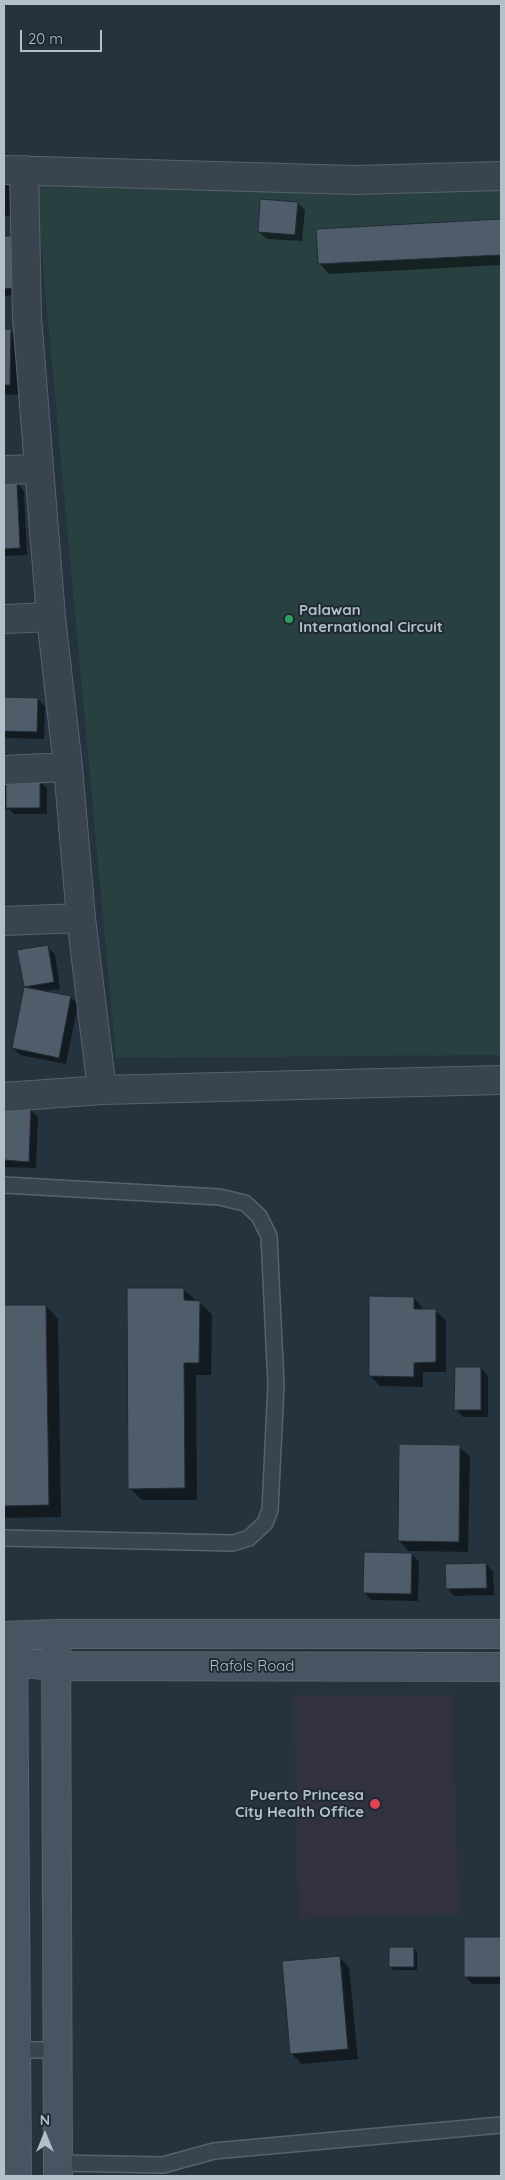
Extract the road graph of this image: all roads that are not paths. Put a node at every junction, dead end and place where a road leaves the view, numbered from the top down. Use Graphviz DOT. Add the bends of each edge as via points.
graph roads {
  1 [pos="14,170"];
  2 [pos="501,176"];
  3 [pos="16,317"];
  4 [pos="38,469"];
  5 [pos="4,470"];
  6 [pos="51,617"];
  7 [pos="4,619"];
  8 [pos="68,767"];
  9 [pos="4,770"];
  10 [pos="82,918"];
  11 [pos="4,921"];
  12 [pos="501,1080"];
  13 [pos="102,1090"];
  14 [pos="4,1096"];
  15 [pos="4,1185"];
  16 [pos="4,1538"];
  17 [pos="56,1634"];
  18 [pos="501,1634"];
  19 [pos="8,1636"];
  20 [pos="8,1662"];
  21 [pos="55,1666"];
  22 [pos="501,1667"];
  23 [pos="10,2050"];
  24 [pos="58,2050"];
  25 [pos="501,2125"];
  26 [pos="163,2165"];
  27 [pos="58,2170"];
  28 [pos="17,2176"];
  29 [pos="176,2176"];
  1 -- 2 [label="street" via="355,180"];
  1 -- 3 [label="street"];
  3 -- 4 [label="street"];
  4 -- 5 [label="street"];
  4 -- 6 [label="street"];
  6 -- 7 [label="street"];
  6 -- 8 [label="street"];
  8 -- 9 [label="street"];
  8 -- 10 [label="street"];
  10 -- 11 [label="street"];
  10 -- 13 [label="street"];
  12 -- 13 [label="street"];
  13 -- 14 [label="street"];
  15 -- 16 [label="lane" via="219,1197 246,1203 259,1216 269,1236 276,1385 270,1510 265,1523 249,1538 233,1544"];
  17 -- 18 [label="street"];
  17 -- 19 [label="street"];
  17 -- 21 [label="street"];
  19 -- 20 [label="street"];
  20 -- 21 [label="street, Rafols Road"];
  20 -- 23 [label="street"];
  21 -- 22 [label="street, Rafols Road"];
  21 -- 24 [label="street"];
  23 -- 24 [label="lane"];
  23 -- 28 [label="street"];
  24 -- 27 [label="street"];
  25 -- 26 [label="lane" via="214,2151"];
  26 -- 27 [label="lane"];
  26 -- 29 [label="lane"];
}
